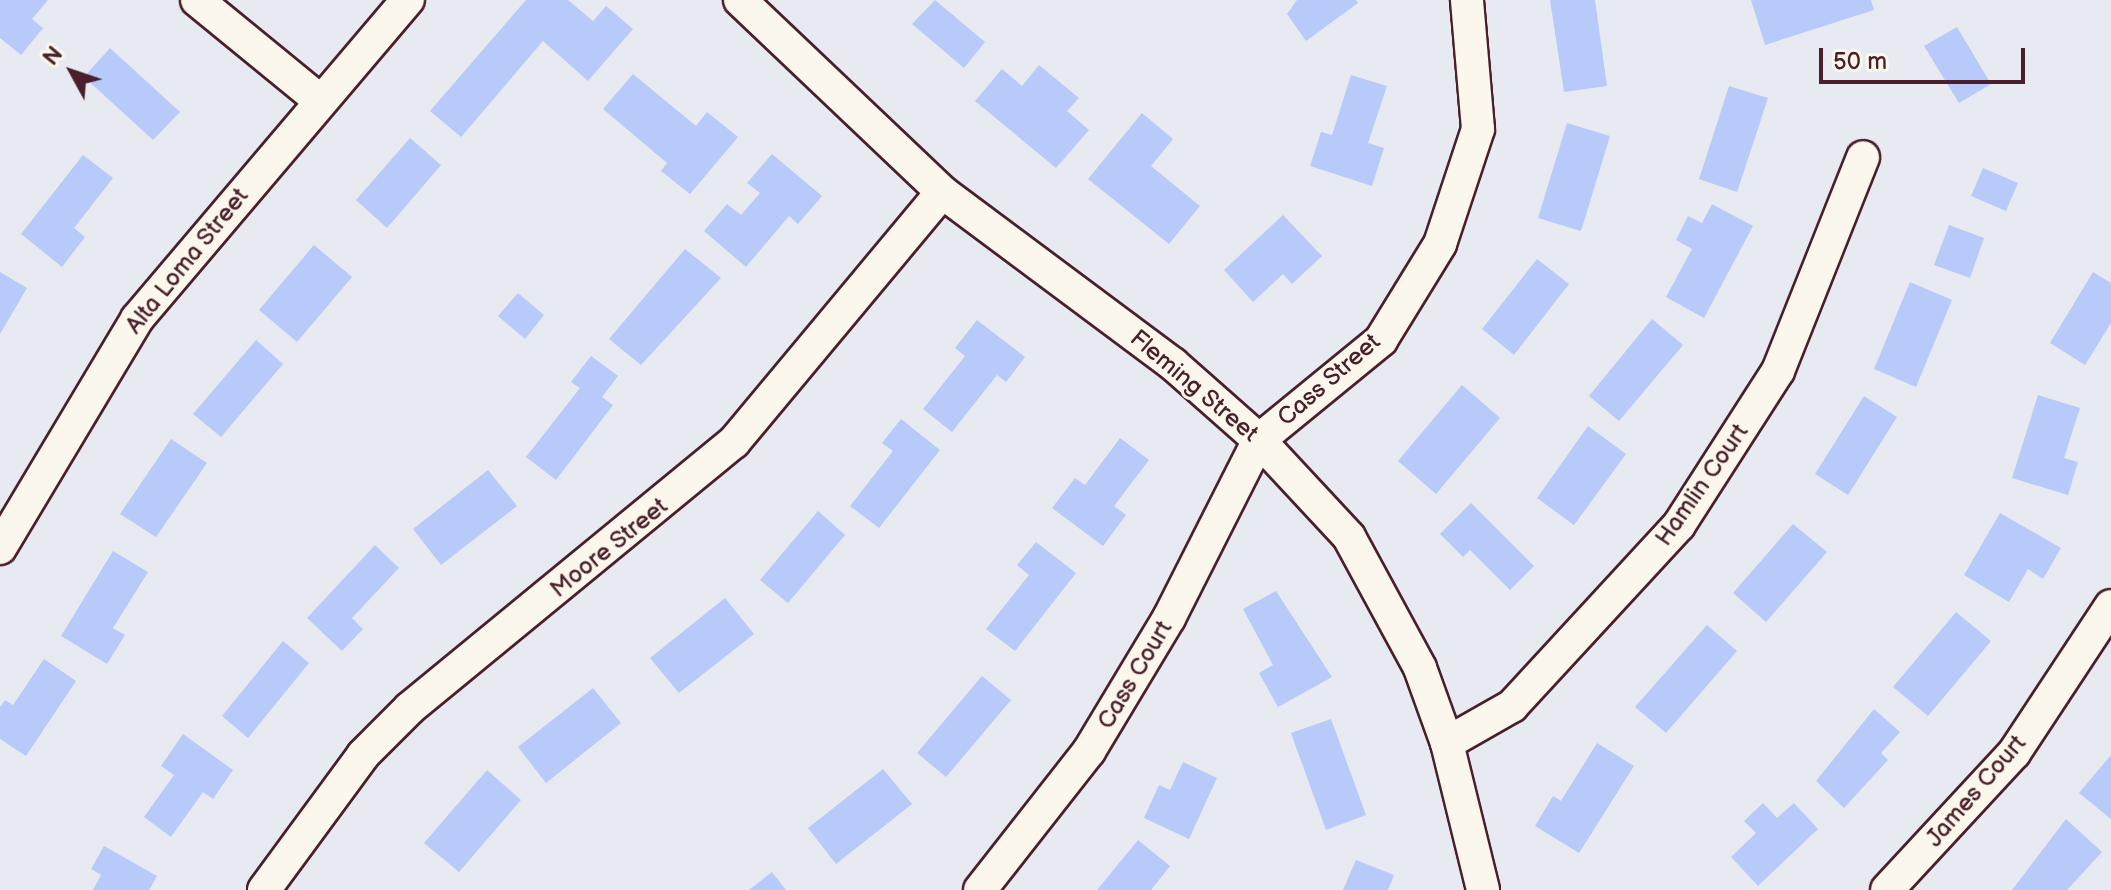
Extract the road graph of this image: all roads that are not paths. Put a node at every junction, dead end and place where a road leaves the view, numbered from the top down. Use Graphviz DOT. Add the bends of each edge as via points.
graph roads {
  1 [pos="197,0"];
  2 [pos="408,0"];
  3 [pos="740,0"];
  4 [pos="1467,0"];
  5 [pos="318,99"];
  6 [pos="1863,157"];
  7 [pos="942,192"];
  8 [pos="1259,440"];
  9 [pos="0,548"];
  10 [pos="2111,606"];
  11 [pos="1447,743"];
  12 [pos="264,890"];
  13 [pos="980,890"];
  14 [pos="1483,890"];
  15 [pos="1887,890"];
  1 -- 5 [label="street"];
  2 -- 5 [label="street, Alta Loma Street"];
  3 -- 7 [label="street, Fleming Street"];
  4 -- 8 [label="street, Cass Street" via="1478,129 1440,244 1381,340"];
  5 -- 9 [label="street, Alta Loma Street" via="137,319"];
  6 -- 11 [label="street, Hamlin Court" via="1778,371 1679,525 1512,706"];
  7 -- 8 [label="street, Fleming Street" via="1173,364"];
  7 -- 12 [label="street, Moore Street" via="734,442 410,708 363,755"];
  8 -- 11 [label="street, Fleming Street" via="1349,537 1388,597"];
  8 -- 13 [label="street, Cass Court" via="1169,618 1089,751"];
  10 -- 15 [label="street, James Court" via="2014,753"];
  11 -- 14 [label="street, Fleming Street"];
}
